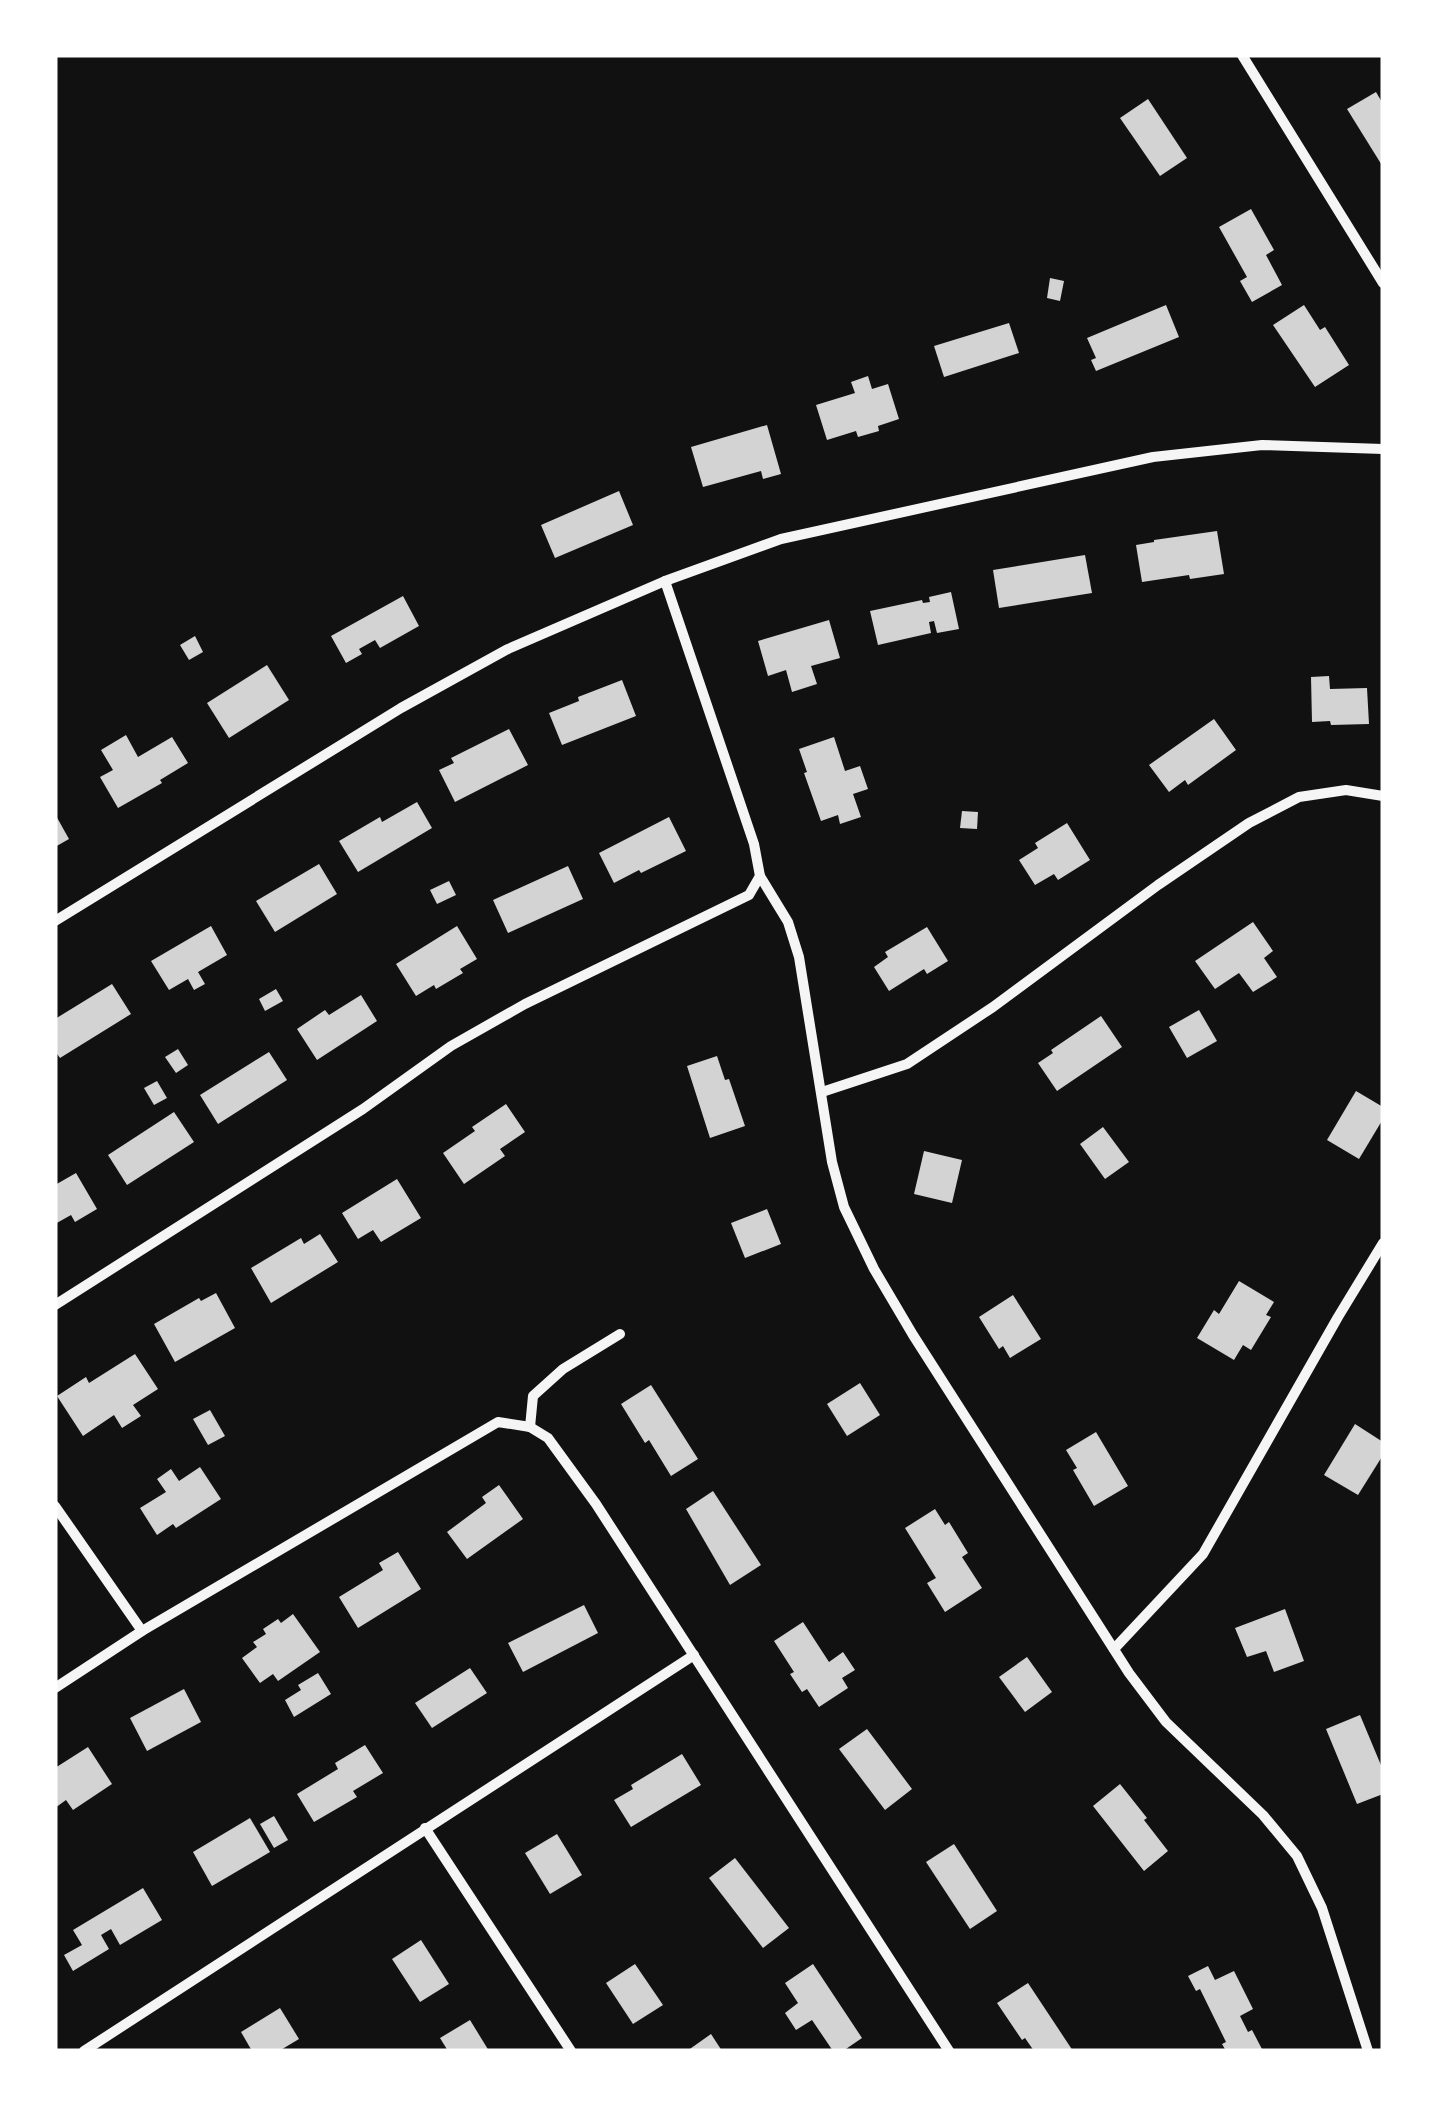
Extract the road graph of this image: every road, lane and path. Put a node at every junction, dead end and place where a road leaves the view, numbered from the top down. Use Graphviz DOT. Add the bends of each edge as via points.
graph roads {
  1 [pos="1242,55"];
  2 [pos="1383,283"];
  3 [pos="1383,449"];
  4 [pos="665,581"];
  5 [pos="1383,796"];
  6 [pos="760,876"];
  7 [pos="55,922"];
  8 [pos="822,1092"];
  9 [pos="1383,1243"];
  10 [pos="55,1304"];
  11 [pos="620,1334"];
  12 [pos="530,1428"];
  13 [pos="55,1506"];
  14 [pos="142,1632"];
  15 [pos="1114,1649"];
  16 [pos="694,1655"];
  17 [pos="55,1688"];
  18 [pos="425,1828"];
  19 [pos="84,2051"];
  20 [pos="571,2051"];
  21 [pos="949,2051"];
  22 [pos="1368,2051"];
  1 -- 2 [label="street"];
  3 -- 4 [label="street" via="1262,444 1153,457 781,539"];
  4 -- 6 [label="street"];
  4 -- 7 [label="street" via="508,648"];
  5 -- 8 [label="street" via="1346,790 1300,798 1249,823 906,1064"];
  6 -- 8 [label="street" via="788,922 799,956"];
  6 -- 10 [label="street" via="748,895 451,1046"];
  8 -- 15 [label="street" via="844,1206 874,1269"];
  9 -- 15 [label="street" via="1203,1554"];
  11 -- 12 [label="street" via="533,1396"];
  12 -- 14 [label="street" via="498,1422"];
  12 -- 16 [label="street" via="548,1438 596,1504"];
  13 -- 14 [label="street"];
  14 -- 17 [label="street"];
  15 -- 22 [label="street" via="1166,1722 1263,1814 1297,1856 1322,1908"];
  16 -- 18 [label="street"];
  16 -- 21 [label="street"];
  18 -- 19 [label="street"];
  18 -- 20 [label="street"];
}
